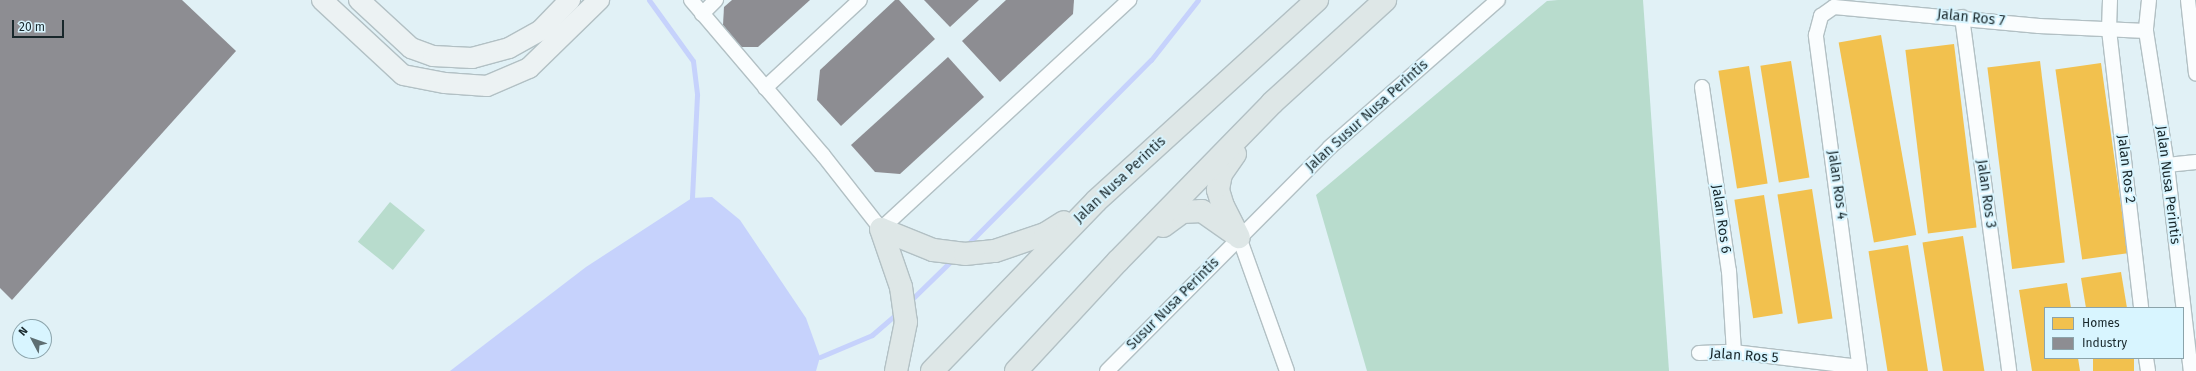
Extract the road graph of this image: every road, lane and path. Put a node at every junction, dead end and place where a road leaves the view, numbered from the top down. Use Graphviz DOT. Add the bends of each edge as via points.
graph roads {
  1 [pos="322,0"];
  2 [pos="359,0"];
  3 [pos="570,0"];
  4 [pos="599,0"];
  5 [pos="691,0"];
  6 [pos="716,0"];
  7 [pos="860,0"];
  8 [pos="1310,0"];
  9 [pos="1317,0"];
  10 [pos="1385,0"];
  11 [pos="1498,0"];
  12 [pos="2110,0"];
  13 [pos="2149,0"];
  14 [pos="2188,0"];
  15 [pos="1120,3"];
  16 [pos="1834,6"];
  17 [pos="702,14"];
  18 [pos="1962,17"];
  19 [pos="2109,30"];
  20 [pos="2146,31"];
  21 [pos="1279,34"];
  22 [pos="2196,74"];
  23 [pos="1702,87"];
  24 [pos="765,88"];
  25 [pos="1272,103"];
  26 [pos="2196,162"];
  27 [pos="2167,165"];
  28 [pos="1096,201"];
  29 [pos="880,229"];
  30 [pos="1239,237"];
  31 [pos="1118,261"];
  32 [pos="2141,307"];
  33 [pos="2184,307"];
  34 [pos="2184,311"];
  35 [pos="1734,352"];
  36 [pos="1699,353"];
  37 [pos="2146,359"];
  38 [pos="1860,369"];
  39 [pos="896,371"];
  40 [pos="932,371"];
  41 [pos="1016,371"];
  42 [pos="1106,371"];
  43 [pos="1287,371"];
  44 [pos="2010,371"];
  45 [pos="2148,371"];
  46 [pos="2191,371"];
  1 -- 4 [label="street" via="403,75 445,83 487,86 529,68"];
  2 -- 3 [label="street" via="410,48 433,56 472,58 509,48 541,30"];
  5 -- 17 [label="street"];
  6 -- 17 [label="street"];
  7 -- 24 [label="street"];
  8 -- 21 [label="main road"];
  9 -- 21 [label="main road, Jalan Nusa Perintis"];
  10 -- 25 [label="main road"];
  11 -- 30 [label="street, Jalan Susur Nusa Perintis" via="1330,147"];
  12 -- 19 [label="street, Jalan Ros 2"];
  13 -- 20 [label="street, Jalan Nusa Perintis"];
  14 -- 22 [label="street"];
  15 -- 29 [label="street"];
  16 -- 18 [label="street, Jalan Ros 7"];
  16 -- 38 [label="street, Jalan Ros 4" via="1821,16 1816,35"];
  17 -- 24 [label="street"];
  18 -- 19 [label="street, Jalan Ros 7"];
  18 -- 44 [label="street, Jalan Ros 3"];
  19 -- 20 [label="street, Jalan Ros 7"];
  19 -- 32 [label="street, Jalan Ros 2"];
  20 -- 27 [label="street, Jalan Nusa Perintis"];
  21 -- 28 [label="main road, Jalan Nusa Perintis"];
  23 -- 35 [label="street, Jalan Ros 6" via="1729,271"];
  24 -- 29 [label="street"];
  25 -- 30 [label="main road" via="1221,174 1218,190"];
  25 -- 31 [label="main road"];
  26 -- 27 [label="street"];
  27 -- 33 [label="street, Jalan Nusa Perintis"];
  28 -- 29 [label="main road" via="1045,234 995,251 965,254 933,250"];
  28 -- 40 [label="main road, Jalan Nusa Perintis"];
  29 -- 39 [label="main road" via="901,287 906,322"];
  30 -- 31 [label="main road" via="1202,211 1182,212"];
  30 -- 42 [label="street, Susur Nusa Perintis"];
  30 -- 43 [label="street"];
  31 -- 41 [label="main road"];
  34 -- 46 [label="street, Jalan Nusa Perintis"];
  35 -- 36 [label="street, Jalan Ros 5"];
  35 -- 38 [label="street, Jalan Ros 5"];
  37 -- 45 [label="street"];
}
